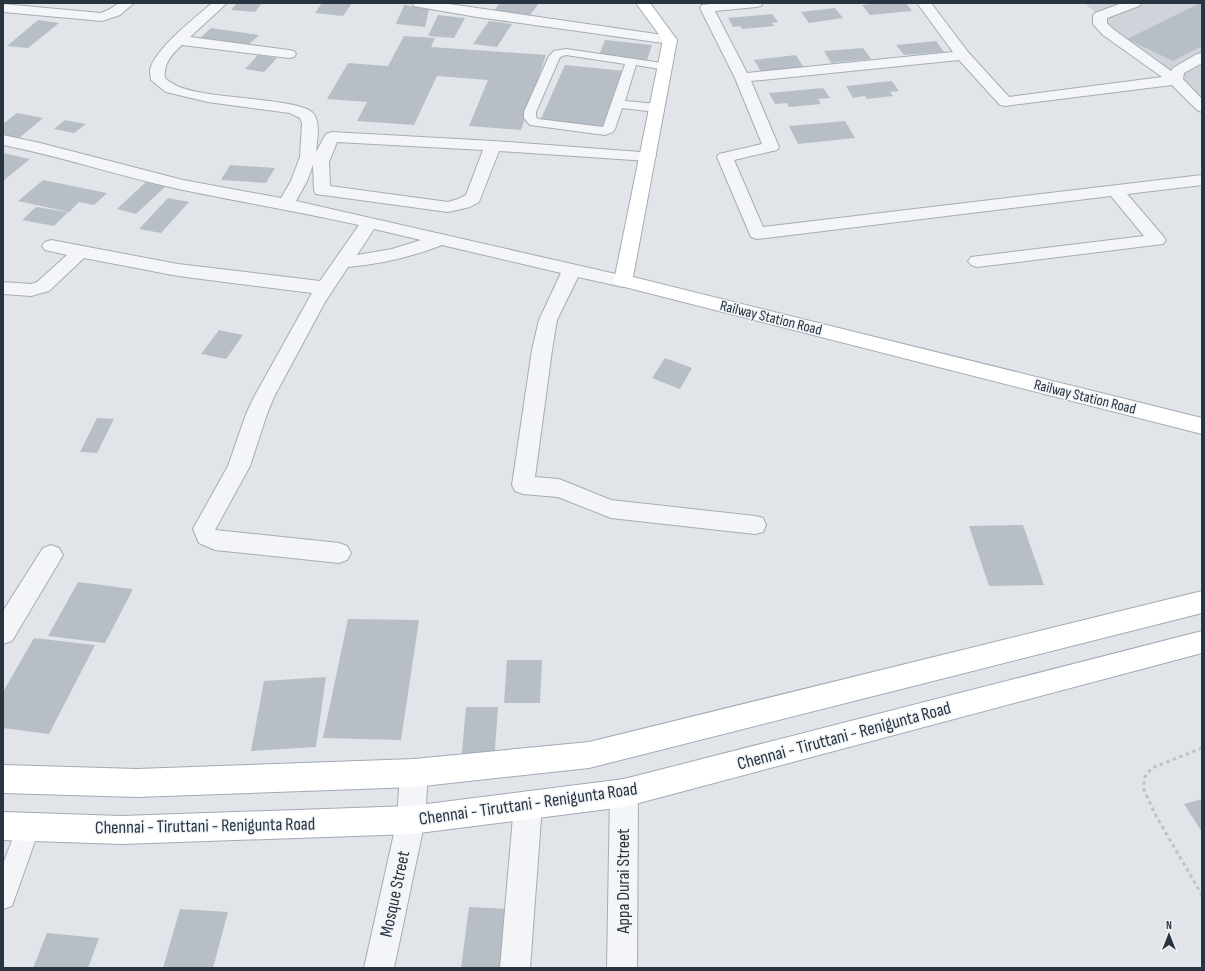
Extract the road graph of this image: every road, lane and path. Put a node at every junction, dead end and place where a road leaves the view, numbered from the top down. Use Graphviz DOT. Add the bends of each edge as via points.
graph roads {
  1 [pos="127,3"];
  2 [pos="220,3"];
  3 [pos="419,3"];
  4 [pos="643,3"];
  5 [pos="756,3"];
  6 [pos="924,3"];
  7 [pos="1134,3"];
  8 [pos="3,8"];
  9 [pos="179,40"];
  10 [pos="670,40"];
  11 [pos="289,54"];
  12 [pos="963,54"];
  13 [pos="1202,57"];
  14 [pos="632,61"];
  15 [pos="665,66"];
  16 [pos="742,78"];
  17 [pos="1175,80"];
  18 [pos="617,104"];
  19 [pos="1202,107"];
  20 [pos="657,108"];
  21 [pos="3,140"];
  22 [pos="493,146"];
  23 [pos="648,156"];
  24 [pos="1202,180"];
  25 [pos="1116,191"];
  26 [pos="286,204"];
  27 [pos="369,223"];
  28 [pos="440,239"];
  29 [pos="51,246"];
  30 [pos="80,252"];
  31 [pos="977,261"];
  32 [pos="342,262"];
  33 [pos="572,269"];
  34 [pos="623,281"];
  35 [pos="3,288"];
  36 [pos="325,288"];
  37 [pos="1202,426"];
  38 [pos="755,525"];
  39 [pos="339,553"];
  40 [pos="51,555"];
  41 [pos="1202,602"];
  42 [pos="3,633"];
  43 [pos="1202,642"];
  44 [pos="1202,748"];
  45 [pos="414,773"];
  46 [pos="3,779"];
  47 [pos="624,793"];
  48 [pos="528,805"];
  49 [pos="411,820"];
  50 [pos="15,826"];
  51 [pos="1202,895"];
  52 [pos="3,897"];
  53 [pos="379,968"];
  54 [pos="515,968"];
  55 [pos="622,968"];
  1 -- 8 [label="street" via="102,17"];
  2 -- 9 [label="street"];
  3 -- 10 [label="street"];
  4 -- 10 [label="main road"];
  5 -- 16 [label="street" via="707,8"];
  6 -- 12 [label="street"];
  7 -- 17 [label="street" via="1100,16 1100,24"];
  9 -- 11 [label="street"];
  9 -- 26 [label="street" via="157,69 158,80 171,89 208,98 291,109 307,116 310,123 308,157 300,181"];
  10 -- 15 [label="main road"];
  12 -- 16 [label="street"];
  12 -- 17 [label="street" via="1005,102"];
  13 -- 17 [label="street" via="1178,71"];
  14 -- 15 [label="lane"];
  14 -- 18 [label="lane"];
  14 -- 18 [label="lane" via="558,53 542,84 530,118 534,122 605,130 609,129"];
  15 -- 20 [label="main road"];
  16 -- 25 [label="street" via="772,147 725,157 757,233"];
  17 -- 19 [label="street"];
  18 -- 20 [label="lane"];
  20 -- 23 [label="main road"];
  21 -- 26 [label="street" via="182,184"];
  22 -- 22 [label="street" via="332,137 324,150 321,163 322,190 448,207 464,203 473,198"];
  22 -- 23 [label="street"];
  23 -- 34 [label="main road"];
  24 -- 25 [label="street"];
  25 -- 31 [label="street" via="1158,240"];
  26 -- 27 [label="street"];
  27 -- 28 [label="street"];
  27 -- 32 [label="street"];
  28 -- 32 [label="street" via="418,249"];
  28 -- 33 [label="street"];
  29 -- 30 [label="street"];
  30 -- 35 [label="street" via="43,287 31,290"];
  30 -- 36 [label="street" via="178,270"];
  32 -- 36 [label="street"];
  33 -- 34 [label="street"];
  33 -- 38 [label="street" via="548,320 523,485 563,490 611,509"];
  34 -- 37 [label="main road, Railway Station Road"];
  36 -- 39 [label="street" via="256,413 239,467 204,529 204,534 215,540"];
  40 -- 42 [label="street"];
  41 -- 45 [label="main road" via="589,755"];
  43 -- 47 [label="main road, Chennai - Tiruttani - Renigunta Road"];
  44 -- 51 [label="path" via="1152,768 1144,778 1144,790 1156,816"];
  45 -- 46 [label="main road" via="137,783"];
  45 -- 49 [label="street, Mosque Street"];
  47 -- 48 [label="main road, Chennai - Tiruttani - Renigunta Road"];
  47 -- 55 [label="street, Appa Durai Street"];
  48 -- 49 [label="main road, Chennai - Tiruttani - Renigunta Road"];
  48 -- 54 [label="street"];
  49 -- 50 [label="main road, Chennai - Tiruttani - Renigunta Road" via="122,830"];
  49 -- 53 [label="street, Mosque Street"];
  50 -- 52 [label="lane"];
}
